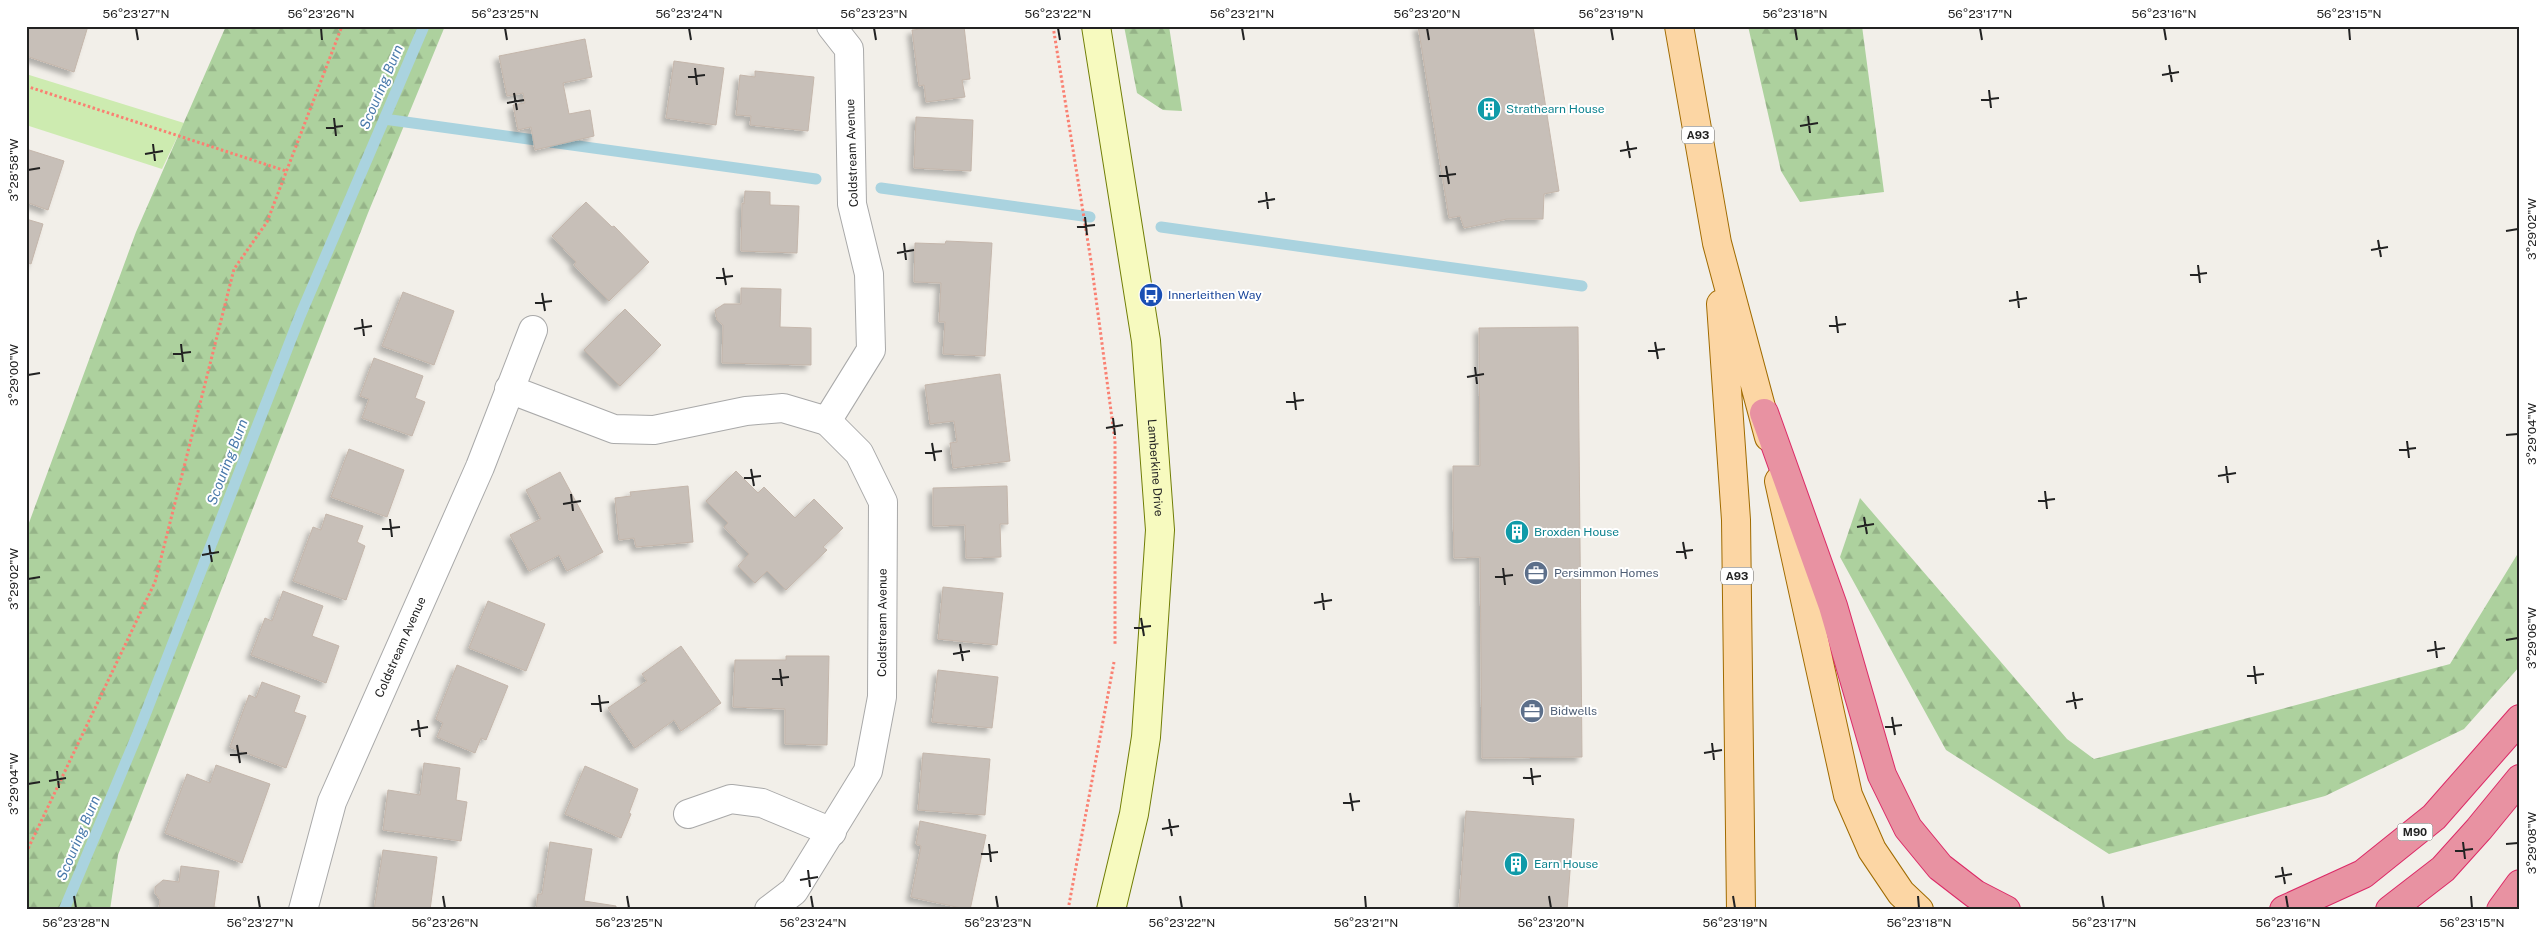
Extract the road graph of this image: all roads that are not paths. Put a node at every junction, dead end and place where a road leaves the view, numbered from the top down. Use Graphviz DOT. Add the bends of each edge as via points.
graph roads {
  1 [pos="831,26"];
  2 [pos="1096,26"];
  3 [pos="1679,26"];
  4 [pos="1717,243"];
  5 [pos="533,330"];
  6 [pos="509,389"];
  7 [pos="1764,412"];
  8 [pos="827,421"];
  9 [pos="2520,719"];
  10 [pos="2520,779"];
  11 [pos="688,814"];
  12 [pos="832,832"];
  13 [pos="2520,884"];
  14 [pos="303,910"];
  15 [pos="769,910"];
  16 [pos="1111,910"];
  17 [pos="1741,910"];
  18 [pos="1919,910"];
  19 [pos="2006,910"];
  20 [pos="2284,910"];
  21 [pos="2390,910"];
  22 [pos="2501,910"];
  1 -- 8 [label="street, Coldstream Avenue" via="849,48 852,204 869,274 871,350"];
  2 -- 16 [label="street, Lamberkine Drive" via="1146,342 1160,530 1146,737 1134,814"];
  3 -- 4 [label="main road, A93"];
  4 -- 7 [label="main road, A93"];
  4 -- 17 [label="main road, A93" via="1736,520"];
  5 -- 6 [label="street, Coldstream Avenue"];
  6 -- 8 [label="street, Coldstream Avenue" via="614,429 654,430 746,411 783,408"];
  6 -- 14 [label="street, Coldstream Avenue" via="480,467 332,802"];
  7 -- 18 [label="main road, A93" via="1848,795 1872,850 1901,893"];
  7 -- 19 [label="highway" via="1833,606 1882,775 1908,828 1940,867 1975,894"];
  8 -- 12 [label="street, Coldstream Avenue" via="859,453 883,502 882,697 868,771"];
  9 -- 20 [label="highway, M90" via="2434,817 2362,874"];
  10 -- 21 [label="highway" via="2443,869"];
  11 -- 12 [label="street" via="732,799 762,802"];
  12 -- 15 [label="street, Coldstream Avenue" via="794,892"];
  13 -- 22 [label="highway"];
}
